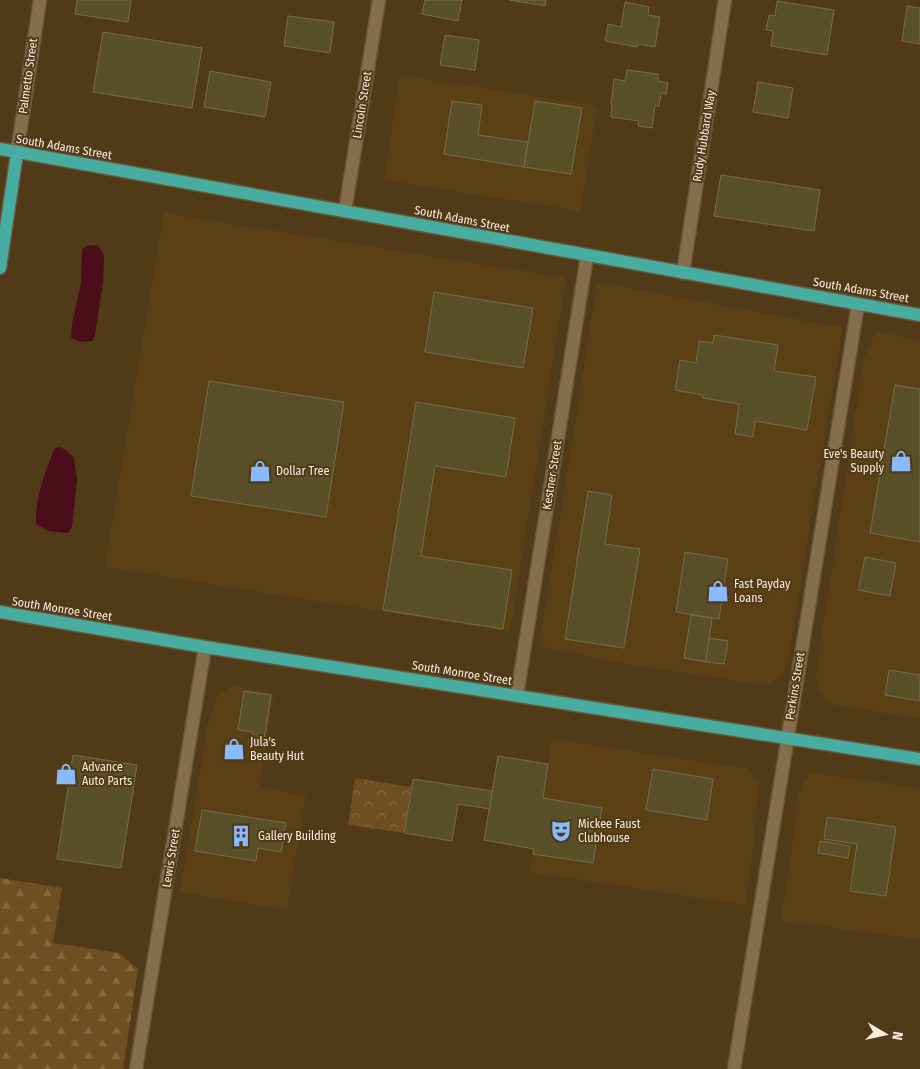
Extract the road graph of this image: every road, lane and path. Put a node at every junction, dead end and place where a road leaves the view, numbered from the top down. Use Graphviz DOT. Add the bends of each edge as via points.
graph roads {
  1 [pos="40,0"];
  2 [pos="379,0"];
  3 [pos="725,0"];
  4 [pos="0,149"];
  5 [pos="17,152"];
  6 [pos="345,211"];
  7 [pos="587,256"];
  8 [pos="0,268"];
  9 [pos="683,273"];
  10 [pos="858,304"];
  11 [pos="920,315"];
  12 [pos="0,612"];
  13 [pos="205,647"];
  14 [pos="516,695"];
  15 [pos="787,738"];
  16 [pos="920,759"];
  17 [pos="136,1069"];
  18 [pos="734,1069"];
  1 -- 5 [label="street, Palmetto Street"];
  2 -- 6 [label="street, Lincoln Street"];
  3 -- 9 [label="street, Rudy Hubbard Way"];
  4 -- 5 [label="main road, South Adams Street"];
  5 -- 6 [label="main road, South Adams Street"];
  5 -- 8 [label="main road"];
  6 -- 7 [label="main road, South Adams Street"];
  7 -- 9 [label="main road, South Adams Street"];
  7 -- 14 [label="street, Kestner Street"];
  9 -- 10 [label="main road, South Adams Street"];
  10 -- 11 [label="main road, South Adams Street"];
  10 -- 15 [label="street, Perkins Street"];
  12 -- 13 [label="main road, South Monroe Street"];
  13 -- 14 [label="main road, South Monroe Street"];
  13 -- 17 [label="street, Lewis Street"];
  14 -- 15 [label="main road, South Monroe Street"];
  15 -- 16 [label="main road, South Monroe Street"];
  15 -- 18 [label="street, Perkins Street"];
}
